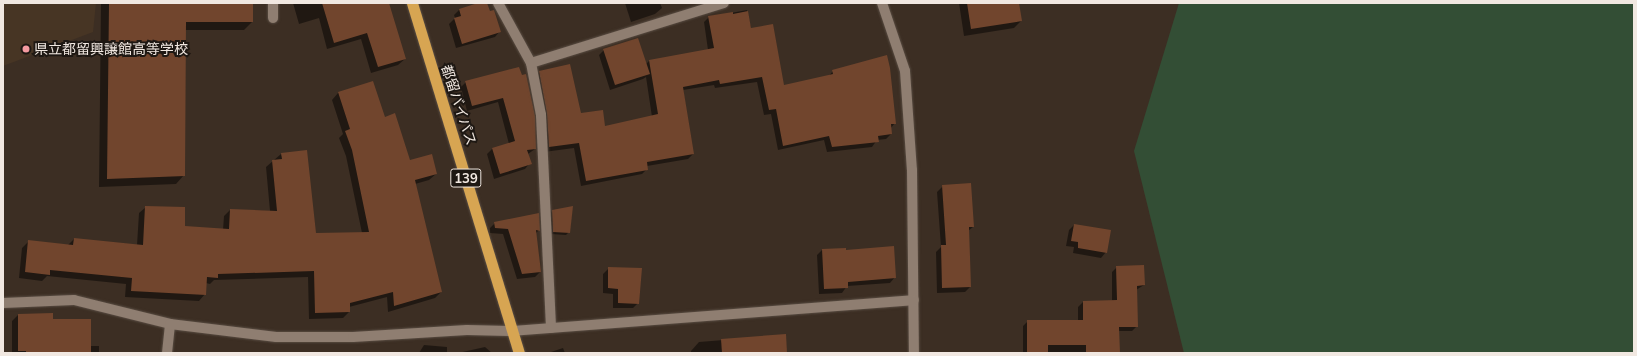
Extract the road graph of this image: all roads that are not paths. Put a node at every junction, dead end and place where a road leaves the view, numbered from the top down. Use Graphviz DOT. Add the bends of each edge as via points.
graph roads {
  1 [pos="273,3"];
  2 [pos="412,3"];
  3 [pos="498,3"];
  4 [pos="724,3"];
  5 [pos="882,3"];
  6 [pos="273,18"];
  7 [pos="531,63"];
  8 [pos="914,300"];
  9 [pos="3,303"];
  10 [pos="170,324"];
  11 [pos="551,328"];
  12 [pos="512,331"];
  13 [pos="167,353"];
  14 [pos="519,353"];
  15 [pos="914,353"];
  1 -- 6 [label="street"];
  2 -- 12 [label="highway, 都留バイパス / 139"];
  3 -- 7 [label="street"];
  4 -- 7 [label="street"];
  5 -- 8 [label="street" via="905,71 912,170"];
  7 -- 11 [label="street" via="541,115"];
  8 -- 11 [label="street"];
  8 -- 15 [label="street"];
  9 -- 10 [label="street" via="74,300"];
  10 -- 12 [label="street" via="276,337 353,337 467,330"];
  10 -- 13 [label="street"];
  11 -- 12 [label="street"];
  12 -- 14 [label="highway, 都留バイパス / 139"];
}
